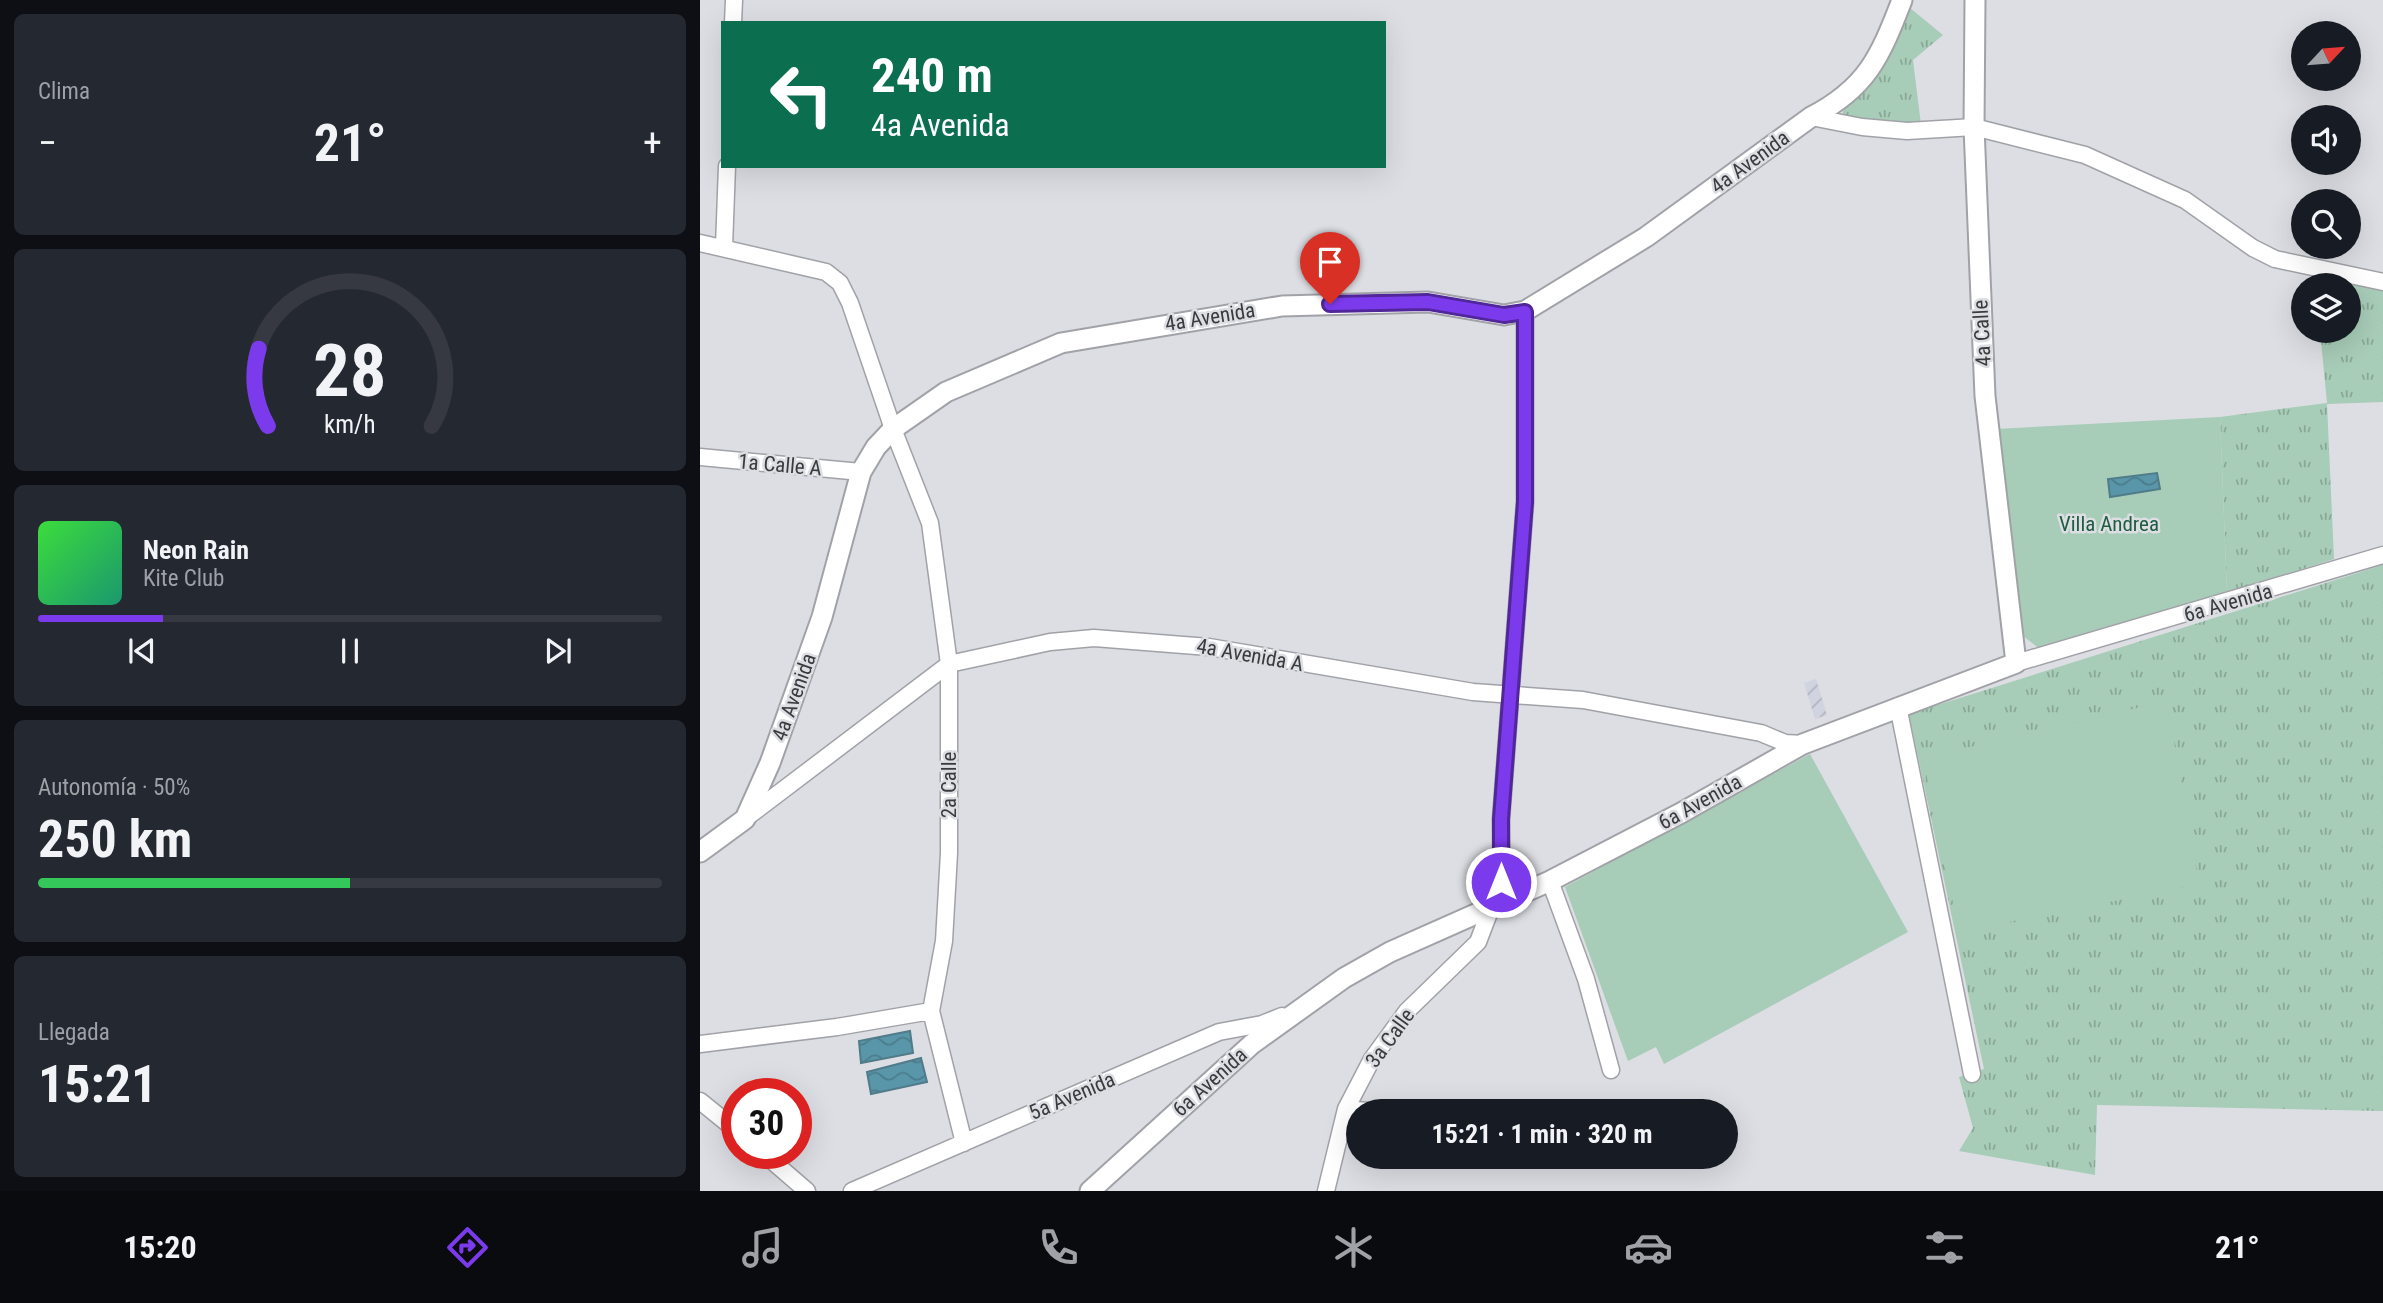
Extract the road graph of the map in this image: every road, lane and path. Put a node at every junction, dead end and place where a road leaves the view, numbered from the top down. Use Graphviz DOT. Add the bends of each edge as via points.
graph roads {
  1 [pos="734,0"];
  2 [pos="1902,0"];
  3 [pos="1975,0"];
  4 [pos="733,21"];
  5 [pos="1811,117"];
  6 [pos="1974,127"];
  7 [pos="727,168"];
  8 [pos="700,243"];
  9 [pos="724,247"];
  10 [pos="2383,282"];
  11 [pos="1525,312"];
  12 [pos="893,429"];
  13 [pos="700,457"];
  14 [pos="861,472"];
  15 [pos="2383,555"];
  16 [pos="2016,663"];
  17 [pos="949,664"];
  18 [pos="1513,695"];
  19 [pos="1898,706"];
  20 [pos="1803,744"];
  21 [pos="745,819"];
  22 [pos="700,852"];
  23 [pos="1550,881"];
  24 [pos="1496,905"];
  25 [pos="931,1011"];
  26 [pos="1294,1011"];
  27 [pos="700,1044"];
  28 [pos="1611,1070"];
  29 [pos="1972,1074"];
  30 [pos="1351,1099"];
  31 [pos="700,1101"];
  32 [pos="1346,1109"];
  33 [pos="721,1118"];
  34 [pos="964,1143"];
  35 [pos="782,1169"];
  36 [pos="807,1191"];
  37 [pos="852,1191"];
  38 [pos="1090,1191"];
  39 [pos="1326,1191"];
  1 -- 4 [label="street"];
  2 -- 5 [label="main road, 4a Avenida" via="1872,68 1842,101"];
  3 -- 6 [label="main road, 4a Calle"];
  5 -- 6 [label="street" via="1908,131"];
  5 -- 11 [label="main road, 4a Avenida" via="1646,237"];
  6 -- 10 [label="street" via="2085,155 2142,179 2185,200 2275,259"];
  6 -- 16 [label="main road, 4a Calle" via="1985,396"];
  7 -- 9 [label="street"];
  8 -- 9 [label="street"];
  9 -- 12 [label="street, 2a Calle" via="826,272 840,283"];
  11 -- 12 [label="main road, 4a Avenida" via="1504,315 1428,302 1282,306 1074,340 946,392"];
  11 -- 18 [label="street, 3a Calle" via="1525,502"];
  12 -- 14 [label="main road, 4a Avenida"];
  12 -- 17 [label="street, 2a Calle" via="930,523"];
  13 -- 14 [label="street, 1a Calle A"];
  14 -- 21 [label="main road, 4a Avenida" via="822,617"];
  15 -- 16 [label="street, 6a Avenida"];
  16 -- 19 [label="main road, 6a Avenida"];
  17 -- 18 [label="street, 4a Avenida A" via="1049,642 1139,639 1421,685"];
  17 -- 21 [label="street, 4a Avenida A"];
  17 -- 25 [label="street, 2a Calle" via="949,853 944,942"];
  18 -- 20 [label="street, 4a Avenida A" via="1583,700"];
  18 -- 24 [label="street, 3a Calle"];
  19 -- 20 [label="main road, 6a Avenida"];
  19 -- 29 [label="street"];
  20 -- 23 [label="main road, 6a Avenida"];
  21 -- 22 [label="main road"];
  23 -- 24 [label="main road, 6a Avenida"];
  23 -- 28 [label="street" via="1586,979"];
  24 -- 26 [label="main road, 6a Avenida" via="1390,952"];
  24 -- 30 [label="street, 3a Calle" via="1478,942 1407,1011 1372,1059"];
  25 -- 27 [label="street"];
  25 -- 34 [label="street, 2a Calle"];
  26 -- 34 [label="street, 5a Avenida" via="1262,1024 1219,1032"];
  26 -- 38 [label="main road, 6a Avenida"];
  31 -- 33 [label="street"];
  32 -- 39 [label="street, 3a Calle"];
  34 -- 37 [label="street, 5a Avenida"];
  35 -- 36 [label="street"];
}
